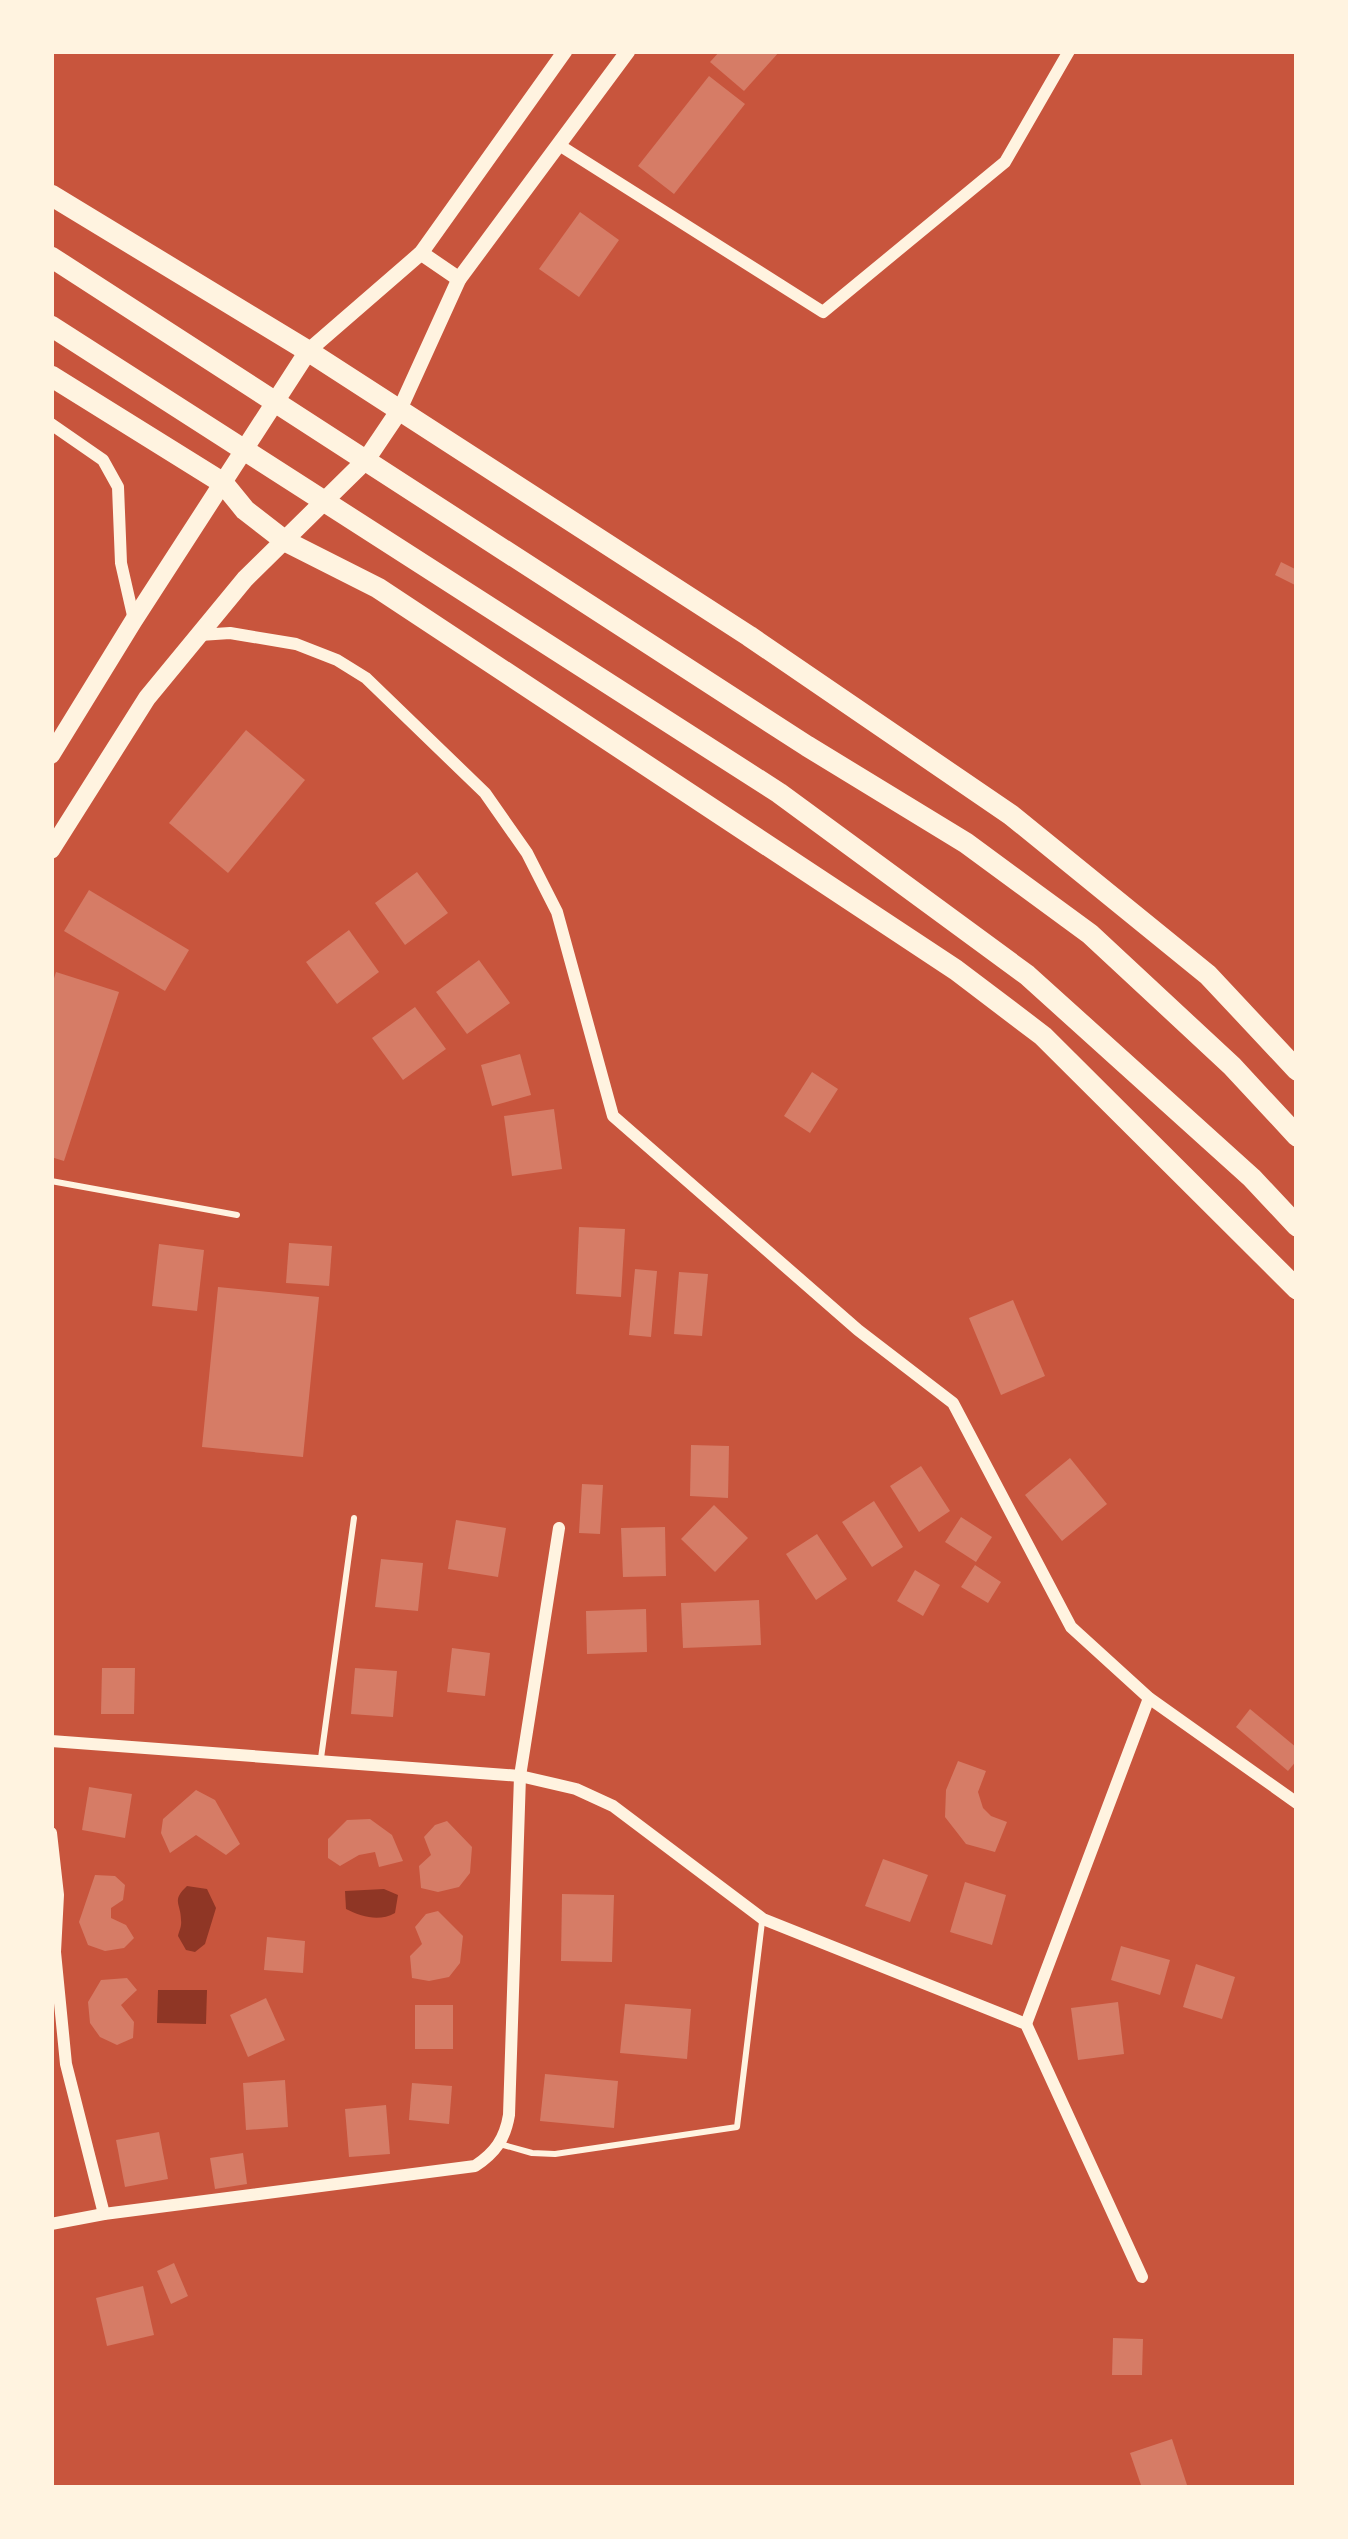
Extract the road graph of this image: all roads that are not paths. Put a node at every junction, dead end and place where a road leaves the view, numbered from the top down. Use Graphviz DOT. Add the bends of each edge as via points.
graph roads {
  1 [pos="565,51"];
  2 [pos="628,51"];
  3 [pos="1070,51"];
  4 [pos="559,145"];
  5 [pos="51,195"];
  6 [pos="421,253"];
  7 [pos="51,257"];
  8 [pos="459,279"];
  9 [pos="51,326"];
  10 [pos="308,351"];
  11 [pos="51,376"];
  12 [pos="399,411"];
  13 [pos="51,424"];
  14 [pos="223,483"];
  15 [pos="285,541"];
  16 [pos="134,620"];
  17 [pos="199,636"];
  18 [pos="51,755"];
  19 [pos="51,850"];
  20 [pos="1297,1070"];
  21 [pos="1297,1136"];
  22 [pos="51,1181"];
  23 [pos="237,1215"];
  24 [pos="1297,1226"];
  25 [pos="1297,1289"];
  26 [pos="354,1518"];
  27 [pos="559,1528"];
  28 [pos="1149,1698"];
  29 [pos="51,1741"];
  30 [pos="320,1761"];
  31 [pos="520,1776"];
  32 [pos="1297,1803"];
  33 [pos="51,1833"];
  34 [pos="54,1895"];
  35 [pos="763,1918"];
  36 [pos="1026,2024"];
  37 [pos="500,2144"];
  38 [pos="104,2214"];
  39 [pos="51,2224"];
  40 [pos="1142,2277"];
  1 -- 6 [label="street"];
  2 -- 4 [label="street"];
  3 -- 4 [label="street" via="1005,162 823,312"];
  4 -- 8 [label="street"];
  5 -- 10 [label="highway"];
  6 -- 8 [label="street"];
  6 -- 10 [label="street"];
  7 -- 21 [label="highway" via="966,843 1090,934"];
  8 -- 12 [label="street"];
  9 -- 24 [label="highway" via="778,793 1027,975"];
  10 -- 12 [label="highway"];
  10 -- 14 [label="main road"];
  11 -- 14 [label="highway"];
  12 -- 15 [label="main road" via="366,460"];
  12 -- 20 [label="highway" via="1011,815 1208,975"];
  13 -- 16 [label="street" via="103,460 118,487 121,563"];
  14 -- 15 [label="highway"];
  14 -- 16 [label="main road"];
  15 -- 17 [label="main road"];
  15 -- 25 [label="highway" via="378,588 956,970 1043,1036"];
  16 -- 18 [label="main road"];
  17 -- 19 [label="main road" via="147,698"];
  17 -- 28 [label="street" via="274,640 337,660 485,793 557,912 613,1116 953,1403 1072,1627"];
  22 -- 23 [label="lane"];
  26 -- 30 [label="lane"];
  27 -- 31 [label="street"];
  28 -- 32 [label="street"];
  28 -- 36 [label="street"];
  29 -- 30 [label="street"];
  30 -- 31 [label="street"];
  31 -- 35 [label="street" via="613,1806"];
  31 -- 37 [label="street" via="509,2115"];
  33 -- 34 [label="street"];
  34 -- 38 [label="street" via="66,2064"];
  35 -- 36 [label="street"];
  35 -- 37 [label="lane" via="737,2127 555,2154"];
  36 -- 40 [label="street"];
  37 -- 38 [label="street" via="475,2166"];
  38 -- 39 [label="street"];
}
